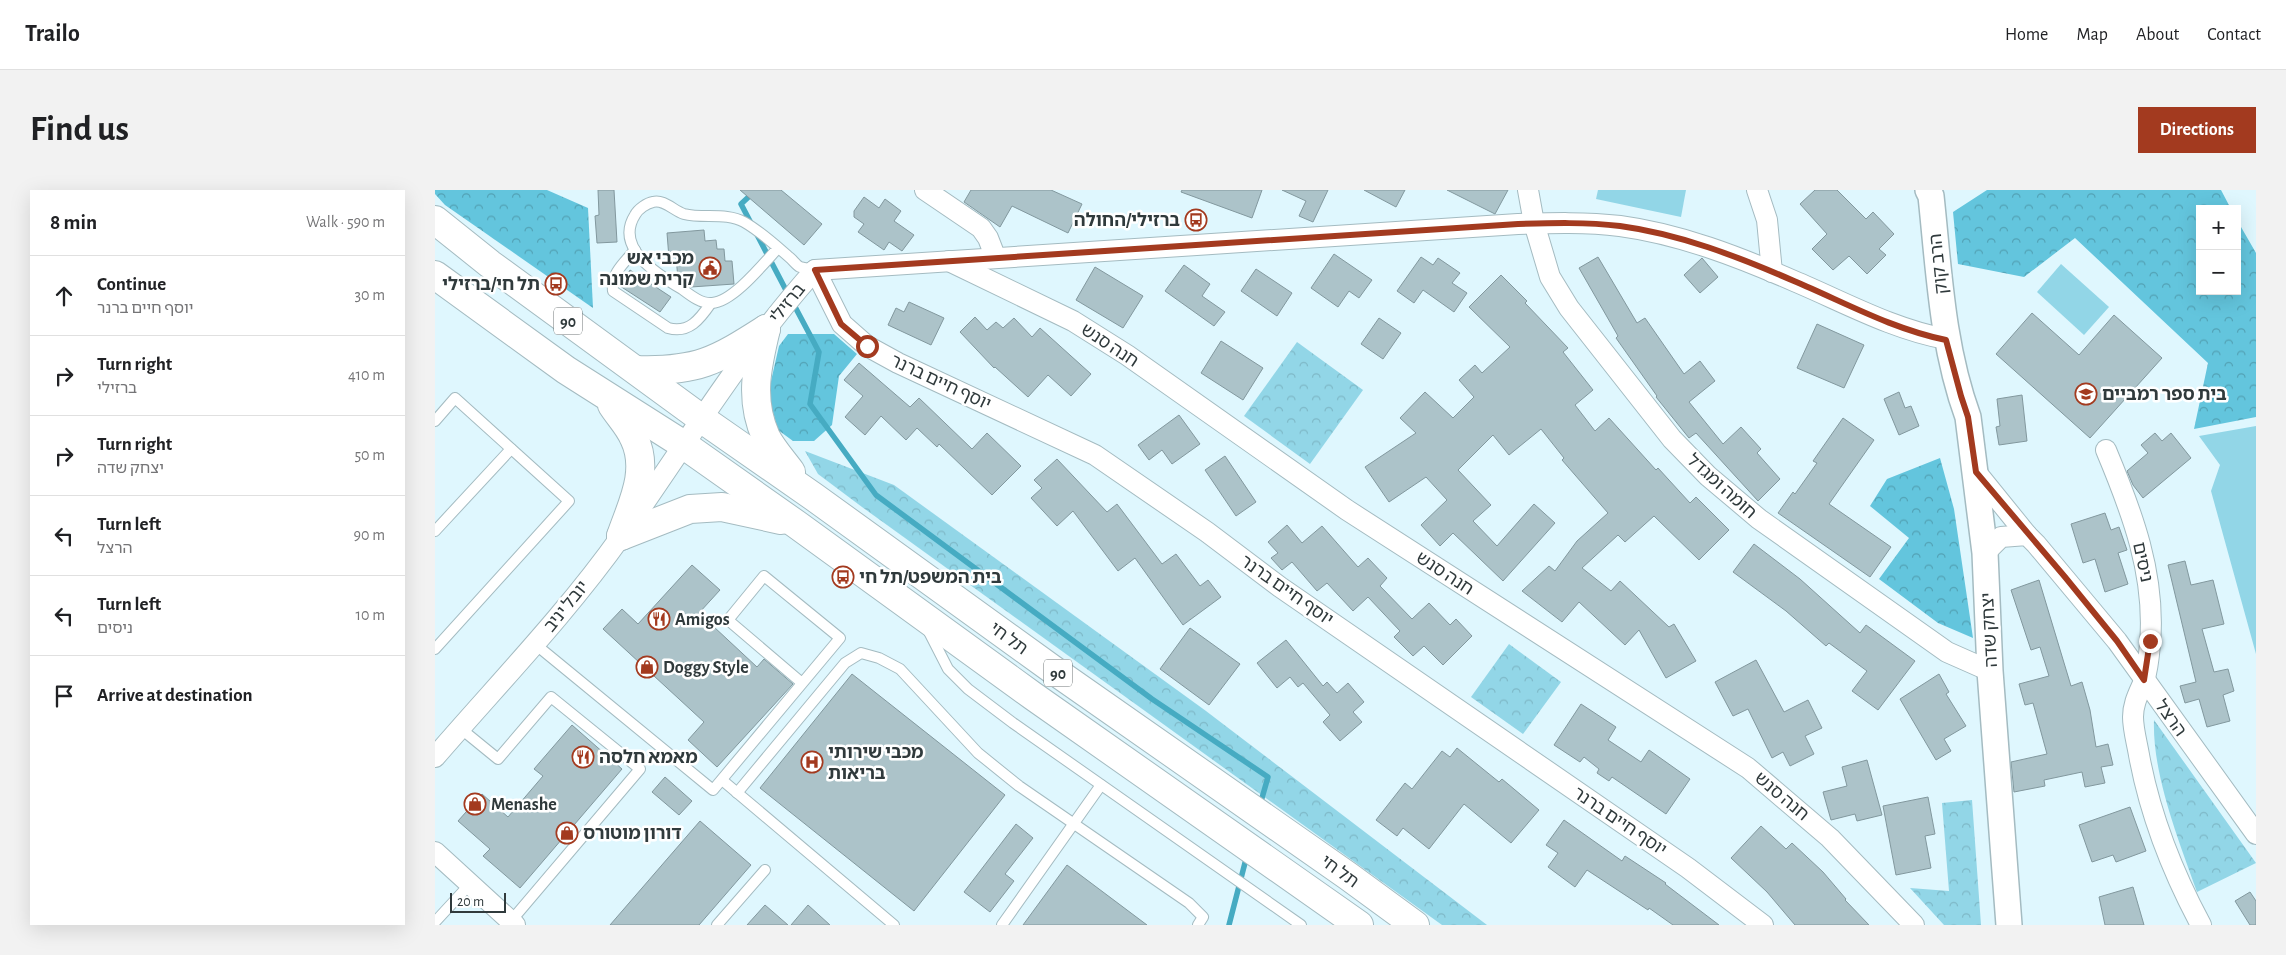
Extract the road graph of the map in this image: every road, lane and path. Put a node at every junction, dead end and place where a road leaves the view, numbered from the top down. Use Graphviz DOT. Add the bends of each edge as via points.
graph roads {
  1 [pos="925,190"];
  2 [pos="1528,190"];
  3 [pos="1757,190"];
  4 [pos="1928,190"];
  5 [pos="435,220"];
  6 [pos="1534,224"];
  7 [pos="778,248"];
  8 [pos="635,250"];
  9 [pos="995,256"];
  10 [pos="947,260"];
  11 [pos="815,270"];
  12 [pos="1772,272"];
  13 [pos="435,275"];
  14 [pos="711,304"];
  15 [pos="766,329"];
  16 [pos="1946,340"];
  17 [pos="636,370"];
  18 [pos="604,394"];
  19 [pos="702,419"];
  20 [pos="435,420"];
  21 [pos="683,445"];
  22 [pos="511,449"];
  23 [pos="2106,450"];
  24 [pos="1976,472"];
  25 [pos="803,488"];
  26 [pos="795,524"];
  27 [pos="435,532"];
  28 [pos="2027,535"];
  29 [pos="621,536"];
  30 [pos="1985,553"];
  31 [pos="920,614"];
  32 [pos="535,644"];
  33 [pos="435,649"];
  34 [pos="1990,671"];
  35 [pos="2144,680"];
  36 [pos="802,684"];
  37 [pos="460,728"];
  38 [pos="435,757"];
  39 [pos="722,780"];
  40 [pos="1101,785"];
  41 [pos="737,793"];
  42 [pos="1075,824"];
  43 [pos="2256,834"];
  44 [pos="435,852"];
  45 [pos="765,870"];
  46 [pos="470,884"];
  47 [pos="435,922"];
  48 [pos="513,923"];
  49 [pos="717,925"];
  50 [pos="894,925"];
  51 [pos="1002,925"];
  52 [pos="1198,925"];
  53 [pos="1301,925"];
  54 [pos="1359,925"];
  55 [pos="1415,925"];
  56 [pos="1763,925"];
  57 [pos="1914,925"];
  58 [pos="2009,925"];
  59 [pos="2201,925"];
  1 -- 9 [label="street" via="981,228"];
  2 -- 6 [label="street, חומה ומגדל"];
  3 -- 12 [label="street" via="1767,220"];
  4 -- 16 [label="street, הרב קוק"];
  5 -- 17 [label="highway, 90"];
  6 -- 9 [label="street, ברזילי"];
  6 -- 12 [label="street, ברזילי" via="1575,222 1622,226 1707,247"];
  6 -- 34 [label="street, חומה ומגדל" via="1549,277 1569,308 1672,439 1707,476 1759,519 1947,652"];
  7 -- 8 [label="lane" via="743,221 685,214 654,201 635,214 630,238"];
  7 -- 11 [label="lane" via="798,266"];
  7 -- 14 [label="lane" via="725,300"];
  8 -- 14 [label="lane" via="655,273 698,300"];
  8 -- 14 [label="lane" via="615,274 613,291 674,330 685,329 698,322"];
  9 -- 10 [label="street, ברזילי"];
  10 -- 11 [label="street, ברזילי"];
  10 -- 57 [label="street, חנה סנש" via="1073,321 1119,350 1347,510 1748,768 1830,838"];
  11 -- 15 [label="street, ברזילי"];
  11 -- 56 [label="street, יוסף חיים ברנר" via="841,324 867,346 1095,455 1280,587 1688,868"];
  12 -- 16 [label="street, ברזילי" via="1890,324"];
  13 -- 18 [label="highway, 90"];
  15 -- 17 [label="highway" via="708,363 687,369"];
  15 -- 19 [label="street, ברזילי"];
  15 -- 25 [label="highway" via="756,369 759,417 766,438"];
  16 -- 24 [label="street, יצחק שדה" via="1968,417"];
  17 -- 19 [label="highway, 90"];
  18 -- 21 [label="highway, 90"];
  18 -- 29 [label="highway" via="634,437 642,461 640,482"];
  19 -- 21 [label="street, ברזילי"];
  19 -- 25 [label="highway, תל חי / 90"];
  20 -- 22 [label="lane" via="455,398"];
  21 -- 26 [label="highway, תל חי / 90"];
  21 -- 29 [label="street, יובל יניב"];
  22 -- 27 [label="lane"];
  22 -- 33 [label="lane" via="569,501"];
  23 -- 35 [label="street, ניסים" via="2141,546 2151,599 2150,641"];
  24 -- 28 [label="street, הרצל"];
  24 -- 30 [label="street, יצחק שדה"];
  25 -- 55 [label="highway, תל חי / 90" via="1052,669"];
  26 -- 29 [label="highway" via="722,507 690,509"];
  26 -- 31 [label="highway, תל חי / 90"];
  28 -- 30 [label="street" via="2001,537"];
  28 -- 35 [label="street, הרצל" via="2117,641"];
  29 -- 32 [label="street, יובל יניב"];
  30 -- 34 [label="street, יצחק שדה"];
  31 -- 40 [label="lane" via="948,669 968,689"];
  31 -- 54 [label="highway, תל חי / 90"];
  32 -- 37 [label="street, יובל יניב"];
  32 -- 39 [label="lane" via="713,790"];
  34 -- 58 [label="street, יצחק שדה"];
  35 -- 43 [label="street, הרצל"];
  35 -- 59 [label="street, ניסים" via="2134,702 2133,718 2144,781 2164,847"];
  36 -- 36 [label="lane" via="840,638 764,576 727,620"];
  36 -- 39 [label="lane"];
  37 -- 38 [label="street, יובל יניב"];
  37 -- 48 [label="lane" via="498,759 551,697 640,769"];
  39 -- 41 [label="lane"];
  40 -- 42 [label="lane"];
  40 -- 53 [label="lane"];
  41 -- 42 [label="lane" via="845,663 861,653 900,669 978,753"];
  41 -- 50 [label="lane"];
  42 -- 51 [label="lane"];
  42 -- 52 [label="lane" via="1189,903 1203,917"];
  44 -- 46 [label="street"];
  45 -- 49 [label="lane"];
  46 -- 47 [label="lane"];
  46 -- 48 [label="street"];
}
